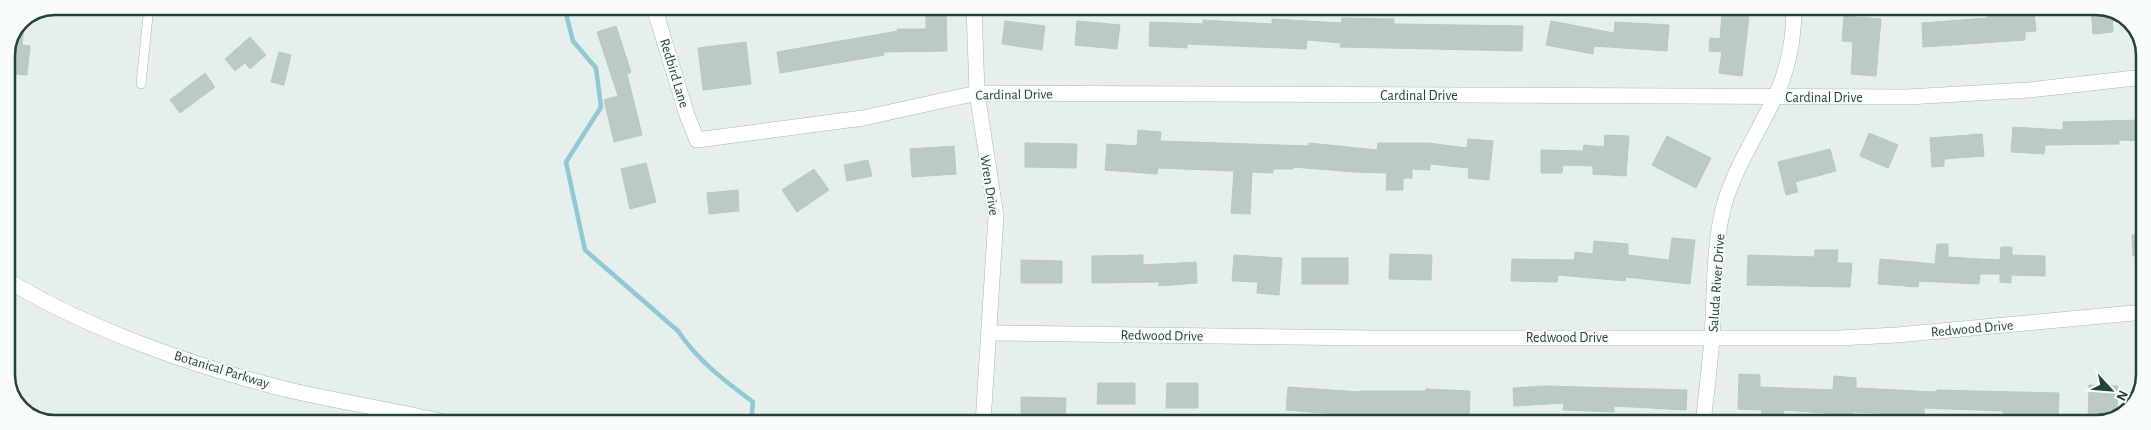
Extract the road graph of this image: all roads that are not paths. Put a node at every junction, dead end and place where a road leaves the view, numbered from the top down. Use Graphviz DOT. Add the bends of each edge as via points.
graph roads {
  1 [pos="148,15"];
  2 [pos="657,15"];
  3 [pos="974,15"];
  4 [pos="1794,15"];
  5 [pos="2136,78"];
  6 [pos="141,84"];
  7 [pos="977,93"];
  8 [pos="1776,97"];
  9 [pos="696,140"];
  10 [pos="15,285"];
  11 [pos="2136,313"];
  12 [pos="990,333"];
  13 [pos="1712,337"];
  14 [pos="412,415"];
  15 [pos="984,415"];
  16 [pos="1704,415"];
  1 -- 6 [label="lane"];
  2 -- 9 [label="street, Redbird Lane"];
  3 -- 7 [label="street, Wren Drive"];
  4 -- 8 [label="street, Saluda River Drive" via="1788,63"];
  5 -- 8 [label="street, Cardinal Drive" via="2029,90 1926,96"];
  7 -- 8 [label="street, Cardinal Drive"];
  7 -- 9 [label="street, Cardinal Drive" via="863,118"];
  7 -- 12 [label="street, Wren Drive" via="996,216"];
  8 -- 13 [label="street, Saluda River Drive" via="1737,171 1724,208 1716,246"];
  10 -- 14 [label="street, Botanical Parkway" via="112,332 196,363 285,388"];
  11 -- 13 [label="street, Redwood Drive" via="1897,336"];
  12 -- 13 [label="street, Redwood Drive" via="1364,338"];
  12 -- 15 [label="street, Wren Drive"];
  13 -- 16 [label="street, Saluda River Drive"];
}
